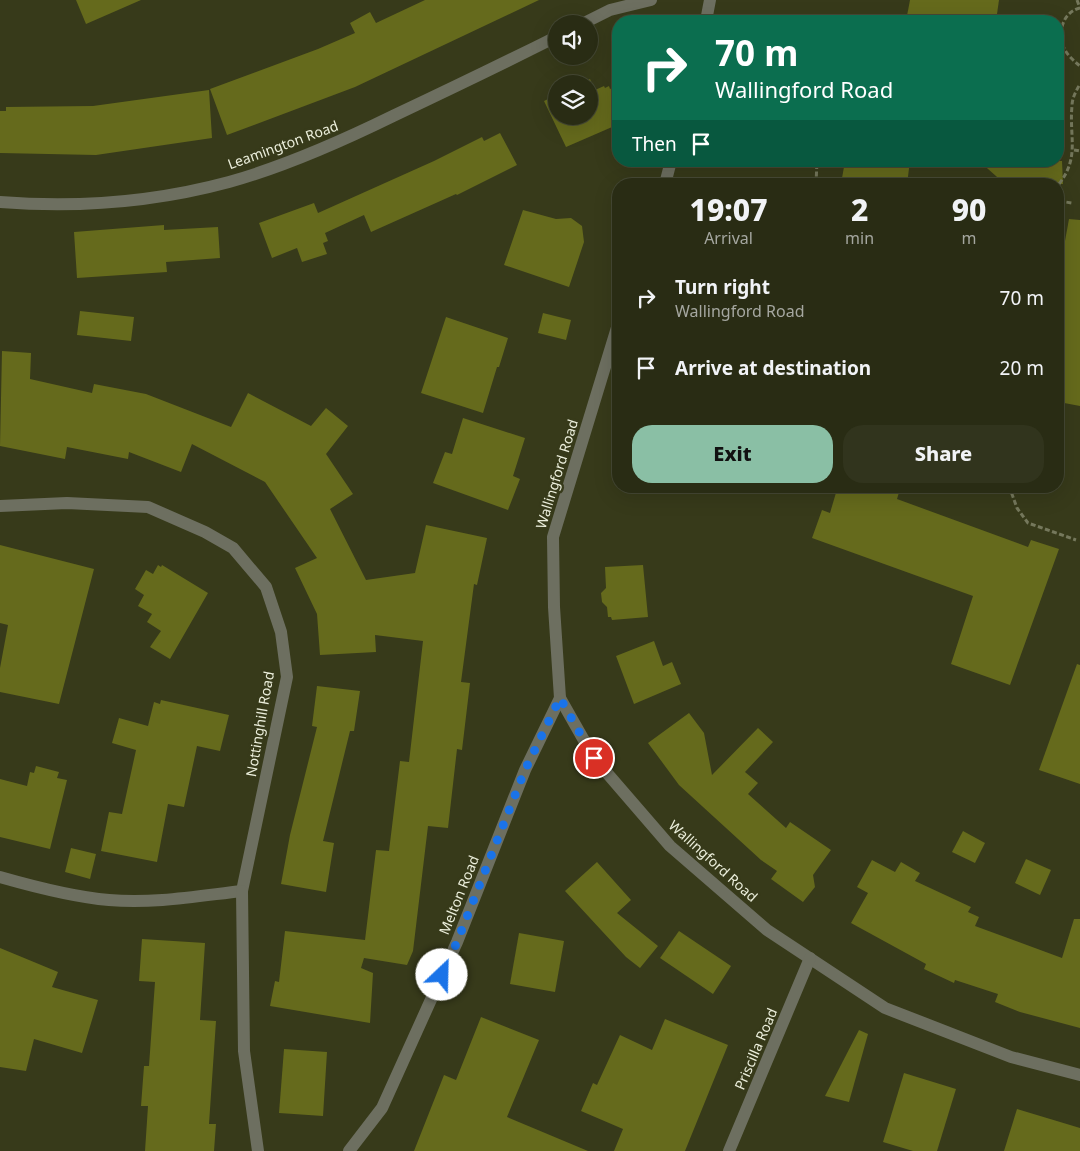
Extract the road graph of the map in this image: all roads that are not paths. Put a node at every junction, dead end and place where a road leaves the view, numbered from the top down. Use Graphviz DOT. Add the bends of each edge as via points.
graph roads {
  1 [pos="651,0"];
  2 [pos="706,0"];
  3 [pos="706,15"];
  4 [pos="598,16"];
  5 [pos="548,41"];
  6 [pos="0,202"];
  7 [pos="612,344"];
  8 [pos="0,506"];
  9 [pos="560,698"];
  10 [pos="0,877"];
  11 [pos="242,891"];
  12 [pos="810,958"];
  13 [pos="1080,1075"];
  14 [pos="258,1151"];
  15 [pos="349,1151"];
  16 [pos="729,1151"];
  1 -- 4 [label="street"];
  2 -- 3 [label="street"];
  5 -- 6 [label="street, Leamington Road" via="330,146 229,182 116,201"];
  7 -- 9 [label="street, Wallingford Road" via="553,537"];
  8 -- 11 [label="street, Nottinghill Road" via="67,503 148,507 233,548 266,588 281,632 287,677"];
  9 -- 12 [label="street, Wallingford Road" via="594,758 670,846 767,930"];
  9 -- 15 [label="street, Melton Road" via="525,770 457,942 382,1108"];
  10 -- 11 [label="street" via="40,888 109,900 174,899"];
  11 -- 14 [label="street, Nottinghill Road" via="244,1051"];
  12 -- 13 [label="street, Wallingford Road" via="885,1008 1011,1058"];
  12 -- 16 [label="street, Priscilla Road"];
}
